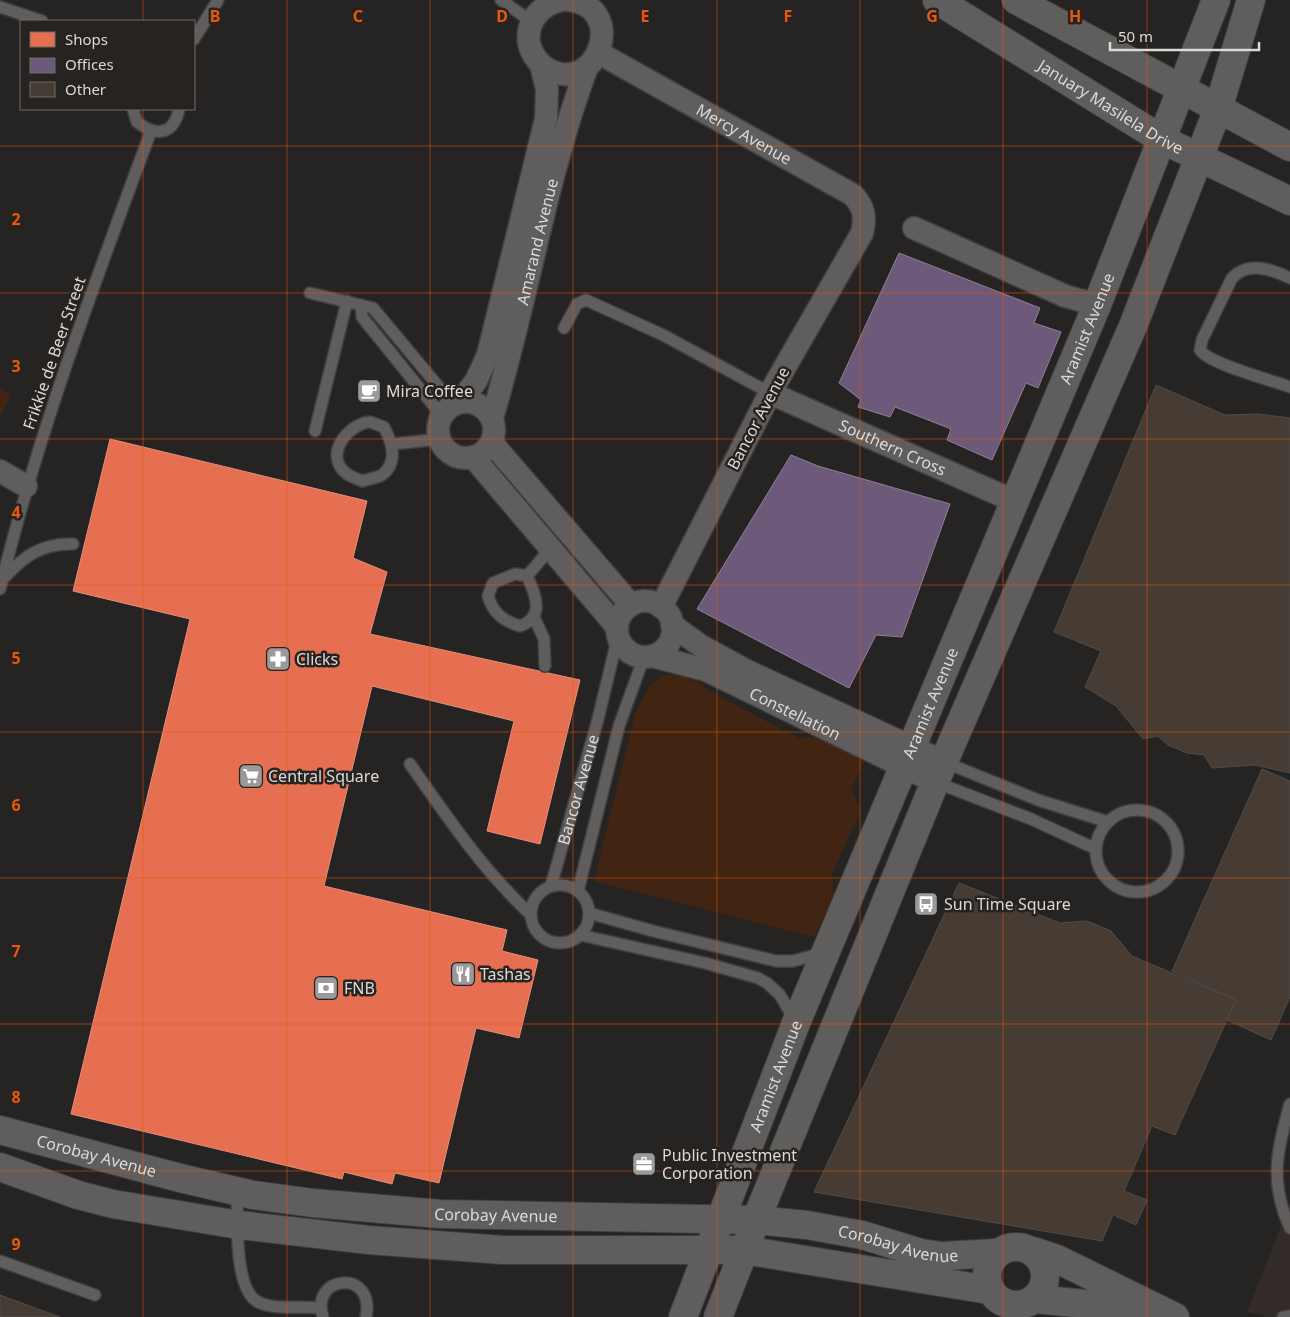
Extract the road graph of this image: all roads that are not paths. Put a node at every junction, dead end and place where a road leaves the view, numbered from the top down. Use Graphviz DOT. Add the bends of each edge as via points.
graph roads {
  1 [pos="218,0"];
  2 [pos="501,0"];
  3 [pos="562,0"];
  4 [pos="568,0"];
  5 [pos="938,0"];
  6 [pos="1016,0"];
  7 [pos="1216,0"];
  8 [pos="1251,0"];
  9 [pos="592,4"];
  10 [pos="0,7"];
  11 [pos="39,20"];
  12 [pos="532,22"];
  13 [pos="195,37"];
  14 [pos="593,60"];
  15 [pos="542,65"];
  16 [pos="1181,89"];
  17 [pos="1218,109"];
  18 [pos="133,110"];
  19 [pos="179,110"];
  20 [pos="151,131"];
  21 [pos="1163,140"];
  22 [pos="1290,147"];
  23 [pos="1198,156"];
  24 [pos="1290,201"];
  25 [pos="914,228"];
  26 [pos="862,234"];
  27 [pos="1290,278"];
  28 [pos="310,293"];
  29 [pos="347,301"];
  30 [pos="361,304"];
  31 [pos="1097,305"];
  32 [pos="564,328"];
  33 [pos="1290,388"];
  34 [pos="770,393"];
  35 [pos="452,407"];
  36 [pos="492,418"];
  37 [pos="315,432"];
  38 [pos="440,439"];
  39 [pos="492,443"];
  40 [pos="393,444"];
  41 [pos="473,457"];
  42 [pos="0,471"];
  43 [pos="26,486"];
  44 [pos="1014,501"];
  45 [pos="73,544"];
  46 [pos="550,549"];
  47 [pos="528,576"];
  48 [pos="1,585"];
  49 [pos="631,605"];
  50 [pos="667,616"];
  51 [pos="534,617"];
  52 [pos="618,632"];
  53 [pos="648,657"];
  54 [pos="545,666"];
  55 [pos="907,756"];
  56 [pos="410,764"];
  57 [pos="939,772"];
  58 [pos="1038,800"];
  59 [pos="1031,819"];
  60 [pos="1108,822"];
  61 [pos="1096,849"];
  62 [pos="550,886"];
  63 [pos="578,890"];
  64 [pos="590,913"];
  65 [pos="530,914"];
  66 [pos="580,935"];
  67 [pos="826,952"];
  68 [pos="796,1023"];
  69 [pos="1290,1104"];
  70 [pos="0,1130"];
  71 [pos="1285,1140"];
  72 [pos="0,1167"];
  73 [pos="237,1191"];
  74 [pos="720,1220"];
  75 [pos="756,1220"];
  76 [pos="238,1225"];
  77 [pos="1290,1228"];
  78 [pos="708,1249"];
  79 [pos="744,1250"];
  80 [pos="1033,1252"];
  81 [pos="996,1253"];
  82 [pos="0,1261"];
  83 [pos="989,1290"];
  84 [pos="95,1295"];
  85 [pos="1035,1299"];
  86 [pos="322,1312"];
  87 [pos="1124,1315"];
  88 [pos="1290,1316"];
  89 [pos="366,1317"];
  90 [pos="683,1317"];
  91 [pos="718,1317"];
  92 [pos="1175,1317"];
  93 [pos="1283,1317"];
  1 -- 13 [label="lane"];
  2 -- 12 [label="lane"];
  3 -- 12 [label="street" via="545,6"];
  4 -- 9 [label="street"];
  5 -- 21 [label="street, January Masilela Drive"];
  6 -- 16 [label="street"];
  7 -- 16 [label="street, Aramist Avenue"];
  8 -- 17 [label="street"];
  9 -- 14 [label="street, Amarand Avenue" via="602,34"];
  10 -- 11 [label="lane"];
  12 -- 15 [label="street" via="529,45"];
  14 -- 15 [label="street" via="576,72 564,74"];
  14 -- 26 [label="street, Mercy Avenue" via="853,195 865,215"];
  14 -- 36 [label="street, Amarand Avenue" via="571,112"];
  15 -- 35 [label="street, Amarand Avenue" via="547,89 546,119 488,354 476,381"];
  16 -- 17 [label="street"];
  16 -- 21 [label="street, Aramist Avenue"];
  17 -- 22 [label="street"];
  17 -- 23 [label="street"];
  18 -- 20 [label="lane" via="137,122"];
  19 -- 20 [label="lane" via="172,125 165,131"];
  20 -- 43 [label="lane, Frikkie de Beer Street" via="92,288"];
  21 -- 23 [label="street, January Masilela Drive"];
  21 -- 31 [label="street, Aramist Avenue"];
  23 -- 24 [label="street, January Masilela Drive"];
  23 -- 57 [label="street" via="1133,326"];
  25 -- 31 [label="street" via="1065,296"];
  26 -- 34 [label="street, Bancor Avenue"];
  27 -- 33 [label="lane" via="1261,268 1246,268 1238,272 1232,278 1200,350 1203,354"];
  28 -- 29 [label="lane"];
  29 -- 30 [label="lane"];
  29 -- 37 [label="lane"];
  30 -- 35 [label="lane" via="373,308"];
  30 -- 35 [label="lane" via="362,317"];
  31 -- 44 [label="street, Aramist Avenue"];
  32 -- 34 [label="lane" via="577,304 586,300 663,334"];
  34 -- 44 [label="street, Southern Cross"];
  34 -- 50 [label="street, Bancor Avenue"];
  35 -- 36 [label="street" via="476,402"];
  35 -- 38 [label="street" via="439,423"];
  36 -- 39 [label="street"];
  38 -- 40 [label="lane"];
  38 -- 41 [label="street" via="450,452 465,458"];
  39 -- 41 [label="street" via="487,450"];
  39 -- 49 [label="street"];
  40 -- 40 [label="lane" via="392,461 382,475 362,481 346,473 339,460 342,438 361,423 370,422 384,427"];
  41 -- 46 [label="street"];
  42 -- 43 [label="street"];
  43 -- 48 [label="lane, Frikkie de Beer Street"];
  44 -- 55 [label="street, Aramist Avenue"];
  45 -- 48 [label="lane" via="37,549 25,556"];
  46 -- 47 [label="lane"];
  46 -- 52 [label="street"];
  47 -- 51 [label="lane" via="538,606"];
  47 -- 51 [label="lane" via="515,574 503,577 493,583 488,596 491,607 511,624 520,626"];
  49 -- 50 [label="street" via="647,602"];
  49 -- 52 [label="street" via="619,618"];
  50 -- 53 [label="street" via="671,639 667,647"];
  50 -- 55 [label="street, Constellation" via="701,646"];
  51 -- 54 [label="lane" via="544,639"];
  52 -- 53 [label="street" via="628,651"];
  52 -- 62 [label="lane, Bancor Avenue" via="598,719"];
  53 -- 55 [label="street, Constellation" via="706,670"];
  53 -- 63 [label="lane, Bancor Avenue" via="619,726"];
  55 -- 57 [label="street, Constellation"];
  55 -- 67 [label="street, Aramist Avenue"];
  56 -- 65 [label="lane" via="480,860"];
  57 -- 58 [label="lane"];
  57 -- 59 [label="lane"];
  57 -- 75 [label="street"];
  58 -- 59 [label="lane"];
  58 -- 60 [label="lane"];
  59 -- 61 [label="lane"];
  60 -- 61 [label="lane"];
  60 -- 61 [label="lane" via="1126,811 1157,815 1176,840 1176,862 1165,880 1156,886 1146,891 1130,891 1115,886 1107,879 1101,870"];
  62 -- 63 [label="lane" via="570,886"];
  62 -- 65 [label="lane" via="536,897"];
  63 -- 64 [label="lane"];
  64 -- 66 [label="lane"];
  64 -- 67 [label="lane" via="653,932 776,961"];
  65 -- 66 [label="lane" via="536,931 551,942 567,942"];
  66 -- 68 [label="lane" via="758,978 780,996"];
  67 -- 68 [label="street, Aramist Avenue"];
  68 -- 74 [label="street, Aramist Avenue"];
  69 -- 71 [label="lane"];
  70 -- 73 [label="street, Corobay Avenue"];
  71 -- 77 [label="lane" via="1276,1180"];
  72 -- 76 [label="street, Corobay Avenue" via="113,1204"];
  73 -- 74 [label="street, Corobay Avenue" via="313,1204 440,1214"];
  73 -- 76 [label="lane"];
  74 -- 75 [label="street, Corobay Avenue"];
  74 -- 78 [label="street, Aramist Avenue"];
  75 -- 79 [label="street"];
  75 -- 81 [label="street, Corobay Avenue" via="862,1235 942,1256"];
  76 -- 78 [label="street, Corobay Avenue" via="369,1240 503,1250"];
  76 -- 86 [label="lane" via="243,1282 251,1296 257,1302 270,1306"];
  78 -- 79 [label="street, Corobay Avenue"];
  78 -- 90 [label="street, Aramist Avenue"];
  79 -- 83 [label="street, Corobay Avenue"];
  79 -- 91 [label="street"];
  80 -- 81 [label="street, Corobay Avenue" via="1021,1246 1008,1247"];
  80 -- 85 [label="street" via="1042,1262 1045,1275 1043,1288"];
  80 -- 92 [label="street, Corobay Avenue" via="1057,1259"];
  81 -- 83 [label="street" via="988,1264"];
  82 -- 84 [label="lane"];
  83 -- 85 [label="street, Corobay Avenue" via="998,1300 1010,1305 1023,1305"];
  85 -- 87 [label="street, Corobay Avenue" via="1104,1306"];
  86 -- 89 [label="lane" via="322,1295 331,1286 343,1282 356,1284 365,1293 369,1305"];
  88 -- 93 [label="lane"];
}
